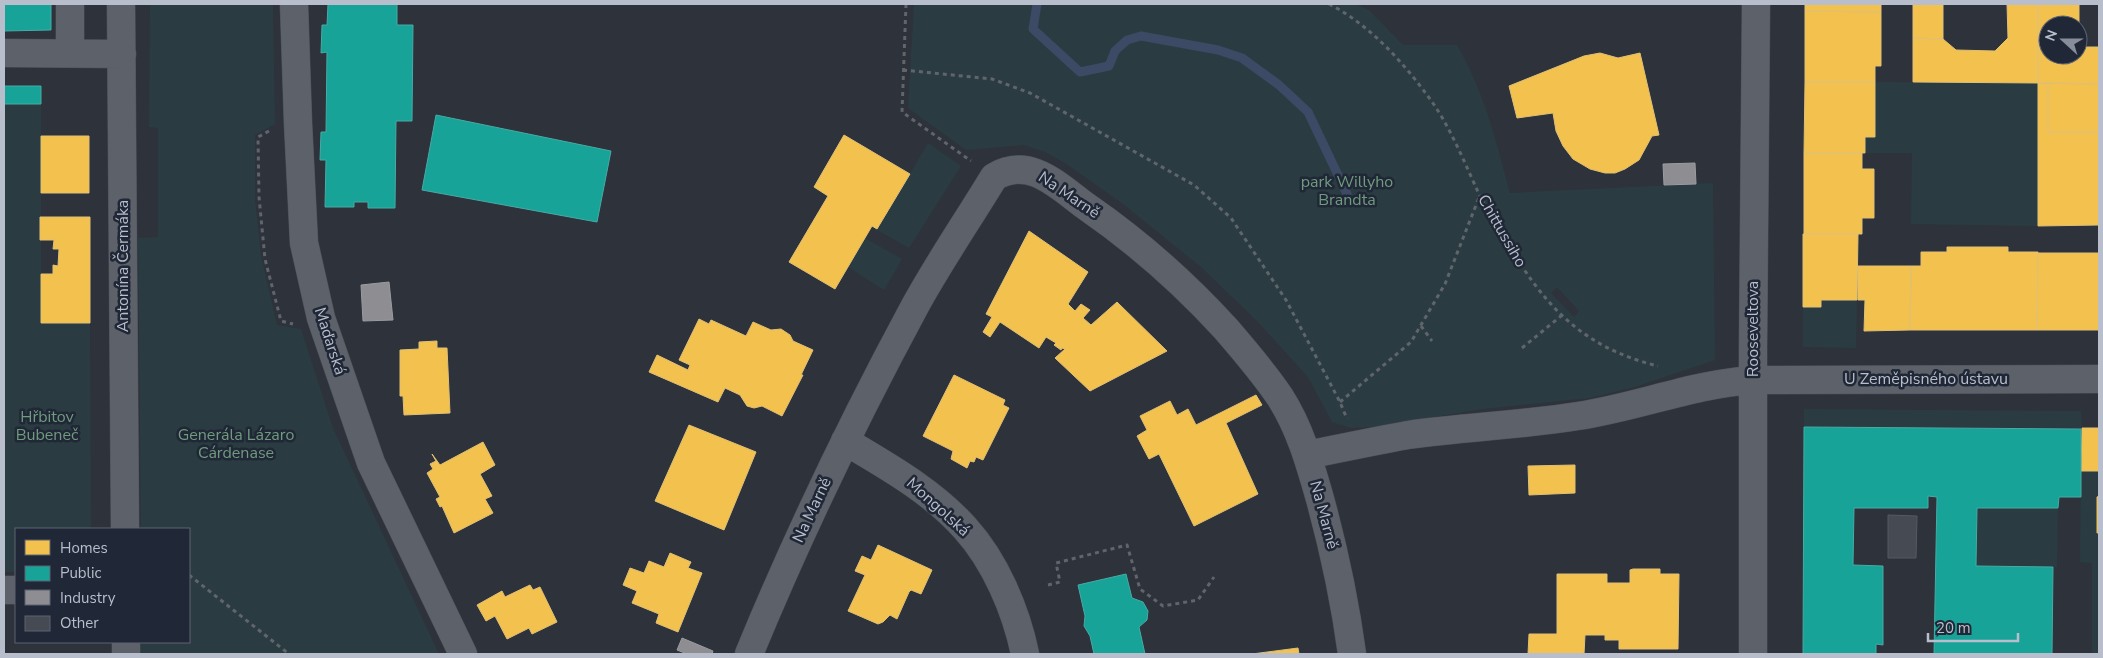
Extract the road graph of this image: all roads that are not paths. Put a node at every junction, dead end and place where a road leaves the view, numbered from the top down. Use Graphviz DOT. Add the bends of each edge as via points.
graph roads {
  1 [pos="70,4"];
  2 [pos="121,4"];
  3 [pos="294,4"];
  4 [pos="1756,4"];
  5 [pos="4,53"];
  6 [pos="70,53"];
  7 [pos="122,54"];
  8 [pos="2099,379"];
  9 [pos="1753,380"];
  10 [pos="845,441"];
  11 [pos="1307,455"];
  12 [pos="125,528"];
  13 [pos="463,654"];
  14 [pos="749,654"];
  15 [pos="1025,654"];
  16 [pos="1352,654"];
  17 [pos="1753,654"];
  1 -- 6 [label="street"];
  2 -- 7 [label="street, Antonína Čermáka"];
  3 -- 13 [label="street, Maďarská" via="304,242 321,318 371,463"];
  4 -- 9 [label="street, Rooseveltova"];
  5 -- 6 [label="street"];
  6 -- 7 [label="street"];
  7 -- 12 [label="street, Antonína Čermáka"];
  8 -- 9 [label="street, U Zeměpisného ústavu"];
  9 -- 11 [label="street" via="1704,386 1579,416 1409,435"];
  9 -- 17 [label="street, Rooseveltova"];
  10 -- 11 [label="street, Na Marně" via="916,304 994,177 1020,168 1043,176 1101,217 1192,293 1251,357 1281,398"];
  10 -- 14 [label="street, Na Marně"];
  10 -- 15 [label="street, Mongolská" via="908,479 965,528 999,581"];
  11 -- 16 [label="street, Na Marně" via="1333,548"];
}
